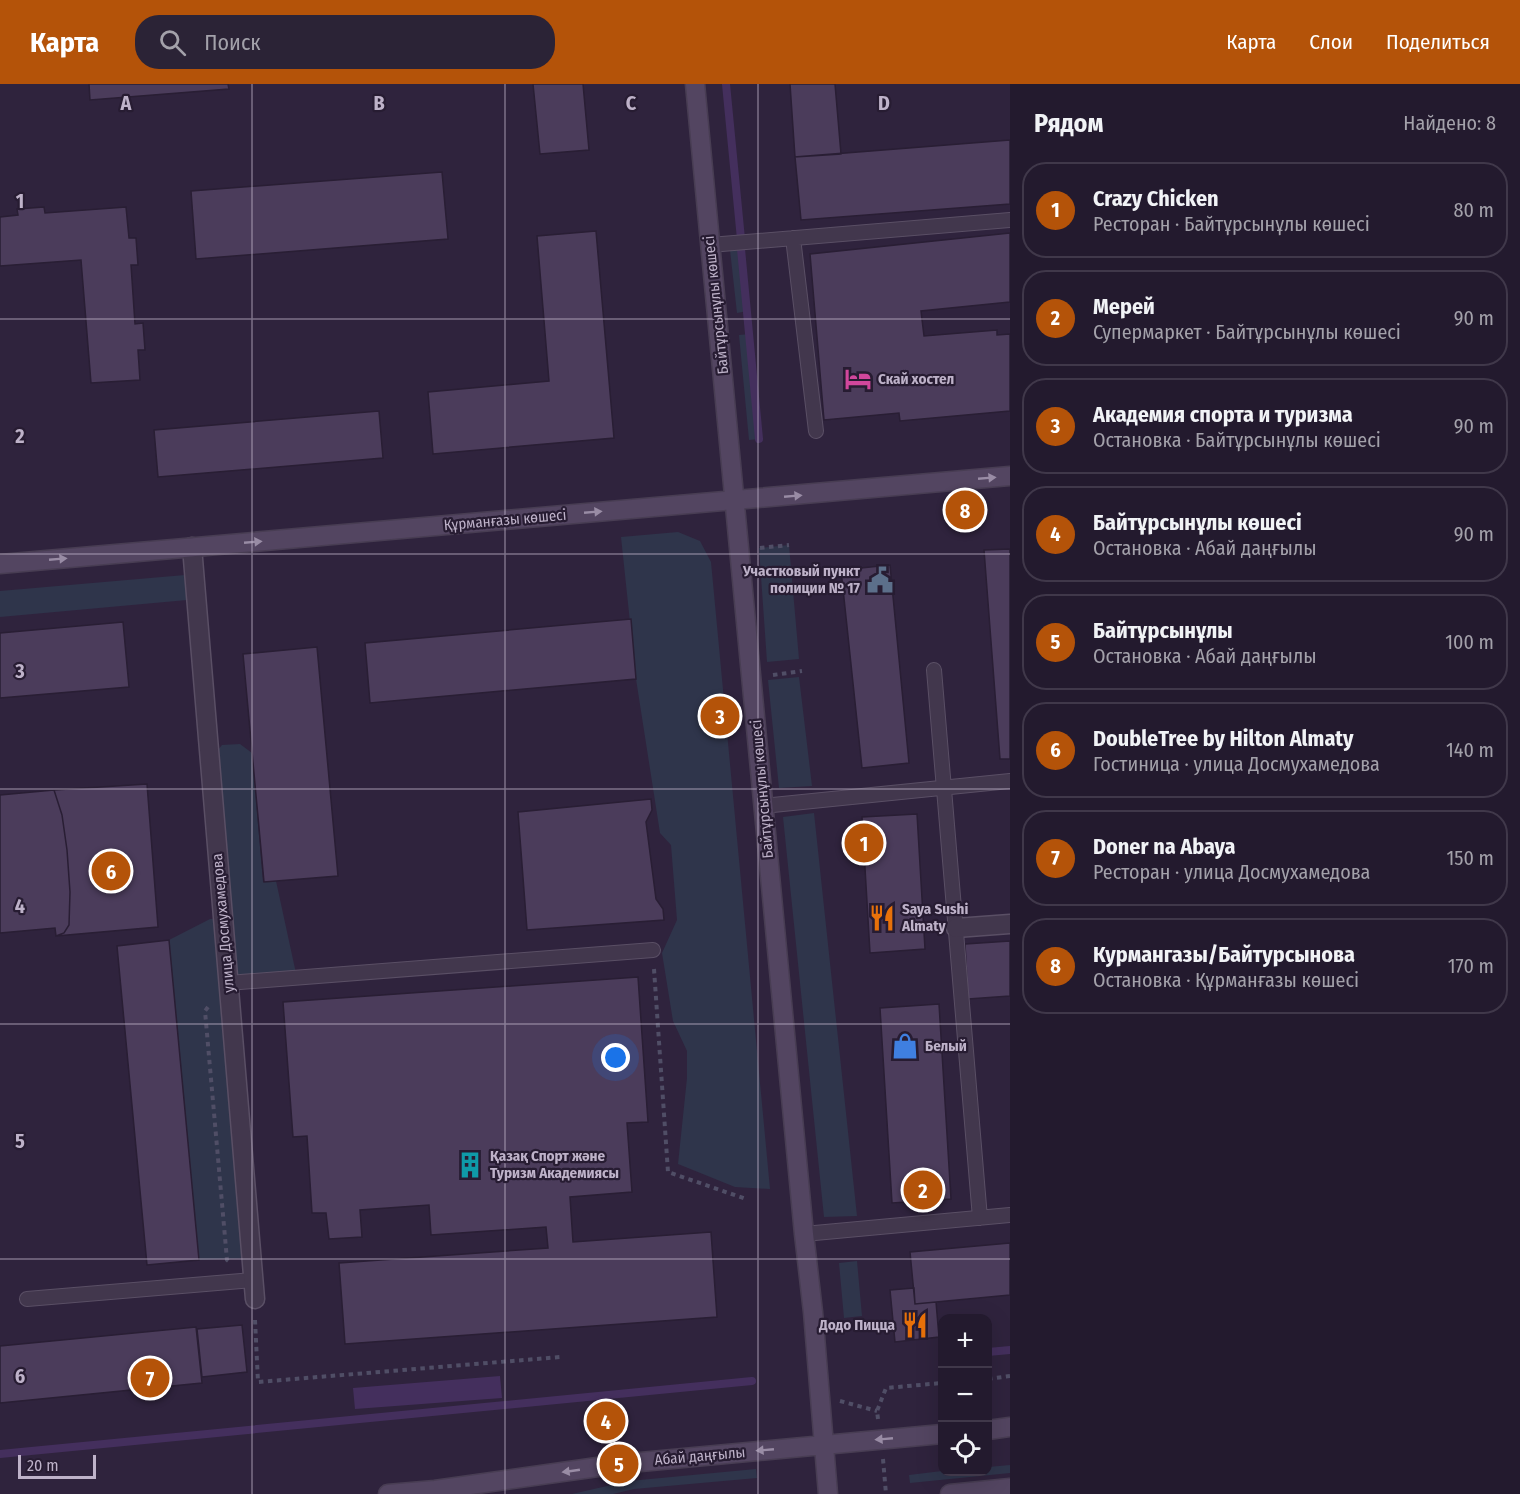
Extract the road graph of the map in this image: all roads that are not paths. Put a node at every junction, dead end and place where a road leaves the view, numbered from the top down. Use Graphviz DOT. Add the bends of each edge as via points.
graph roads {
  1 [pos="695,84"];
  2 [pos="1010,220"];
  3 [pos="793,238"];
  4 [pos="710,245"];
  5 [pos="816,432"];
  6 [pos="1010,476"];
  7 [pos="735,500"];
  8 [pos="192,547"];
  9 [pos="0,564"];
  10 [pos="934,670"];
  11 [pos="1010,781"];
  12 [pos="944,787"];
  13 [pos="763,806"];
  14 [pos="1010,924"];
  15 [pos="956,927"];
  16 [pos="653,950"];
  17 [pos="228,983"];
  18 [pos="1010,1215"];
  19 [pos="980,1218"];
  20 [pos="804,1234"];
  21 [pos="253,1280"];
  22 [pos="27,1299"];
  23 [pos="255,1299"];
  24 [pos="1010,1427"];
  25 [pos="992,1429"];
  26 [pos="938,1434"];
  27 [pos="824,1445"];
  28 [pos="1010,1488"];
  29 [pos="388,1494"];
  30 [pos="828,1494"];
  31 [pos="950,1494"];
  1 -- 4 [label="main road, Байтұрсынұлы көшесі"];
  2 -- 3 [label="lane"];
  3 -- 4 [label="lane"];
  3 -- 5 [label="lane"];
  4 -- 7 [label="main road, Байтұрсынұлы көшесі"];
  7 -- 6 [label="main road, Құрманғазы көшесі, one-way"];
  8 -- 7 [label="main road, Құрманғазы көшесі, one-way"];
  7 -- 13 [label="main road, Байтұрсынұлы көшесі"];
  9 -- 8 [label="main road, Құрманғазы көшесі, one-way"];
  8 -- 17 [label="street, улица Досмухамедова"];
  10 -- 12 [label="lane"];
  11 -- 12 [label="lane"];
  12 -- 13 [label="lane"];
  12 -- 15 [label="lane"];
  13 -- 20 [label="main road, Байтұрсынұлы көшесі"];
  14 -- 15 [label="street"];
  15 -- 19 [label="lane"];
  16 -- 17 [label="lane"];
  17 -- 21 [label="street, улица Досмухамедова"];
  18 -- 19 [label="lane"];
  19 -- 20 [label="lane"];
  20 -- 27 [label="main road, Байтұрсынұлы көшесі"];
  21 -- 22 [label="lane"];
  21 -- 23 [label="street, улица Досмухамедова"];
  24 -- 25 [label="main road"];
  26 -- 27 [label="main road, Абай даңғылы, one-way"];
  27 -- 29 [label="main road, Абай даңғылы, one-way" via="619,1464"];
  27 -- 30 [label="main road, Байтұрсынұлы көшесі"];
  28 -- 31 [label="main road"];
}
